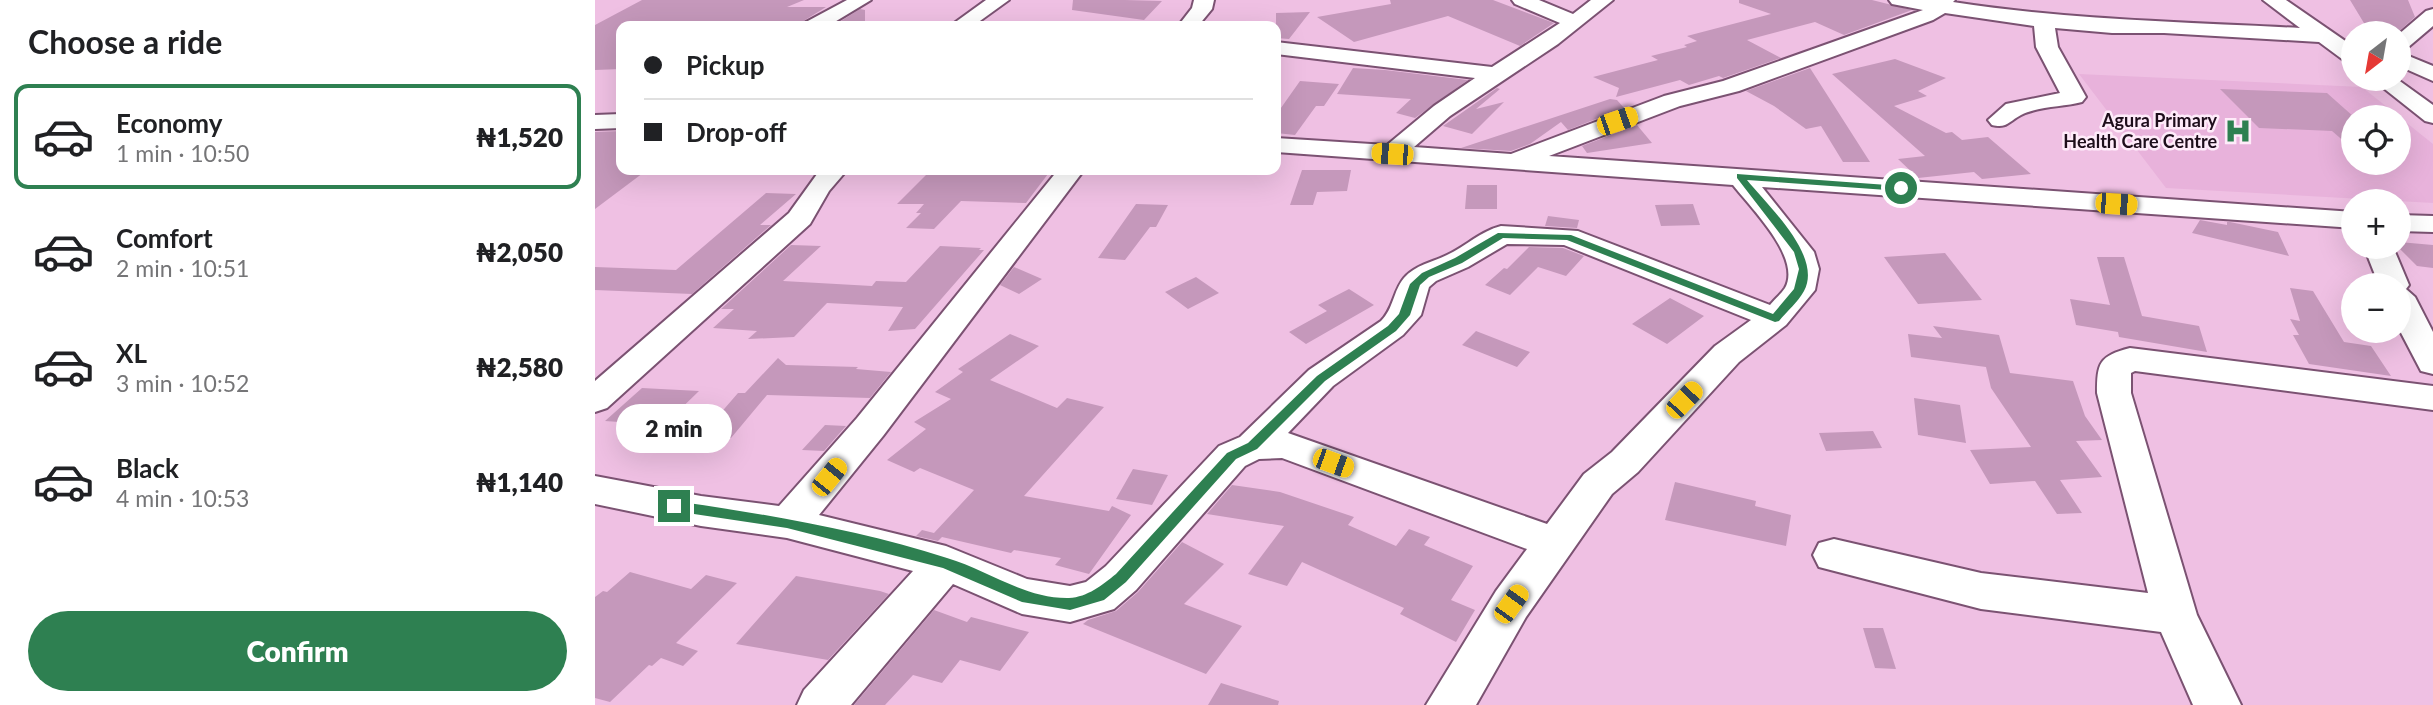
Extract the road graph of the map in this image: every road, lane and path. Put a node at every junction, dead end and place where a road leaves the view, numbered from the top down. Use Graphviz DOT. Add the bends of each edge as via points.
graph roads {
  1 [pos="861,0"];
  2 [pos="999,0"];
  3 [pos="1203,0"];
  4 [pos="1522,0"];
  5 [pos="1603,0"];
  6 [pos="1899,0"];
  7 [pos="2273,0"];
  8 [pos="1943,3"];
  9 [pos="2433,15"];
  10 [pos="822,21"];
  11 [pos="968,21"];
  12 [pos="1192,21"];
  13 [pos="2044,21"];
  14 [pos="1574,22"];
  15 [pos="2411,34"];
  16 [pos="2324,36"];
  17 [pos="1281,48"];
  18 [pos="2341,48"];
  19 [pos="2411,64"];
  20 [pos="1494,74"];
  21 [pos="2433,74"];
  22 [pos="2399,91"];
  23 [pos="2433,116"];
  24 [pos="2000,120"];
  25 [pos="616,121"];
  26 [pos="595,122"];
  27 [pos="1281,145"];
  28 [pos="1392,154"];
  29 [pos="1513,162"];
  30 [pos="830,175"];
  31 [pos="1067,175"];
  32 [pos="1740,176"];
  33 [pos="2341,219"];
  34 [pos="2411,223"];
  35 [pos="2433,224"];
  36 [pos="1775,318"];
  37 [pos="2411,320"];
  38 [pos="2433,363"];
  39 [pos="2433,398"];
  40 [pos="595,400"];
  41 [pos="1253,446"];
  42 [pos="595,490"];
  43 [pos="787,523"];
  44 [pos="1555,543"];
  45 [pos="1834,555"];
  46 [pos="946,563"];
  47 [pos="2175,615"];
  48 [pos="821,705"];
  49 [pos="1450,705"];
  50 [pos="2217,705"];
  1 -- 10 [label="street"];
  2 -- 11 [label="street"];
  3 -- 12 [label="street"];
  4 -- 14 [label="street"];
  5 -- 14 [label="street"];
  6 -- 8 [label="street"];
  7 -- 16 [label="street"];
  8 -- 13 [label="street"];
  8 -- 29 [label="street" via="1902,25 1617,121"];
  9 -- 15 [label="street"];
  13 -- 16 [label="street"];
  13 -- 24 [label="street" via="2047,47 2074,97 2014,109"];
  14 -- 20 [label="street"];
  16 -- 18 [label="street"];
  17 -- 20 [label="street"];
  19 -- 21 [label="street"];
  20 -- 28 [label="street" via="1450,102"];
  22 -- 23 [label="street"];
  25 -- 26 [label="street"];
  27 -- 28 [label="street"];
  28 -- 29 [label="street"];
  29 -- 32 [label="street"];
  30 -- 40 [label="street" via="800,218"];
  31 -- 43 [label="street" via="870,427"];
  32 -- 33 [label="street"];
  32 -- 36 [label="street" via="1799,252 1804,269 1800,290"];
  34 -- 35 [label="street"];
  36 -- 41 [label="street" via="1568,237 1501,235 1425,275 1415,284 1405,315 1392,328 1321,378"];
  36 -- 44 [label="street" via="1727,354 1625,462 1598,484"];
  37 -- 38 [label="street"];
  39 -- 47 [label="street" via="2157,361 2130,359 2114,368 2114,393"];
  41 -- 44 [label="street" via="1284,445"];
  41 -- 46 [label="street" via="1232,456 1121,578 1099,596 1070,604 1022,596"];
  42 -- 43 [label="street"];
  43 -- 46 [label="street"];
  44 -- 49 [label="street" via="1511,604"];
  45 -- 47 [label="street" via="1980,591"];
  46 -- 48 [label="street"];
  47 -- 50 [label="street"];
}
